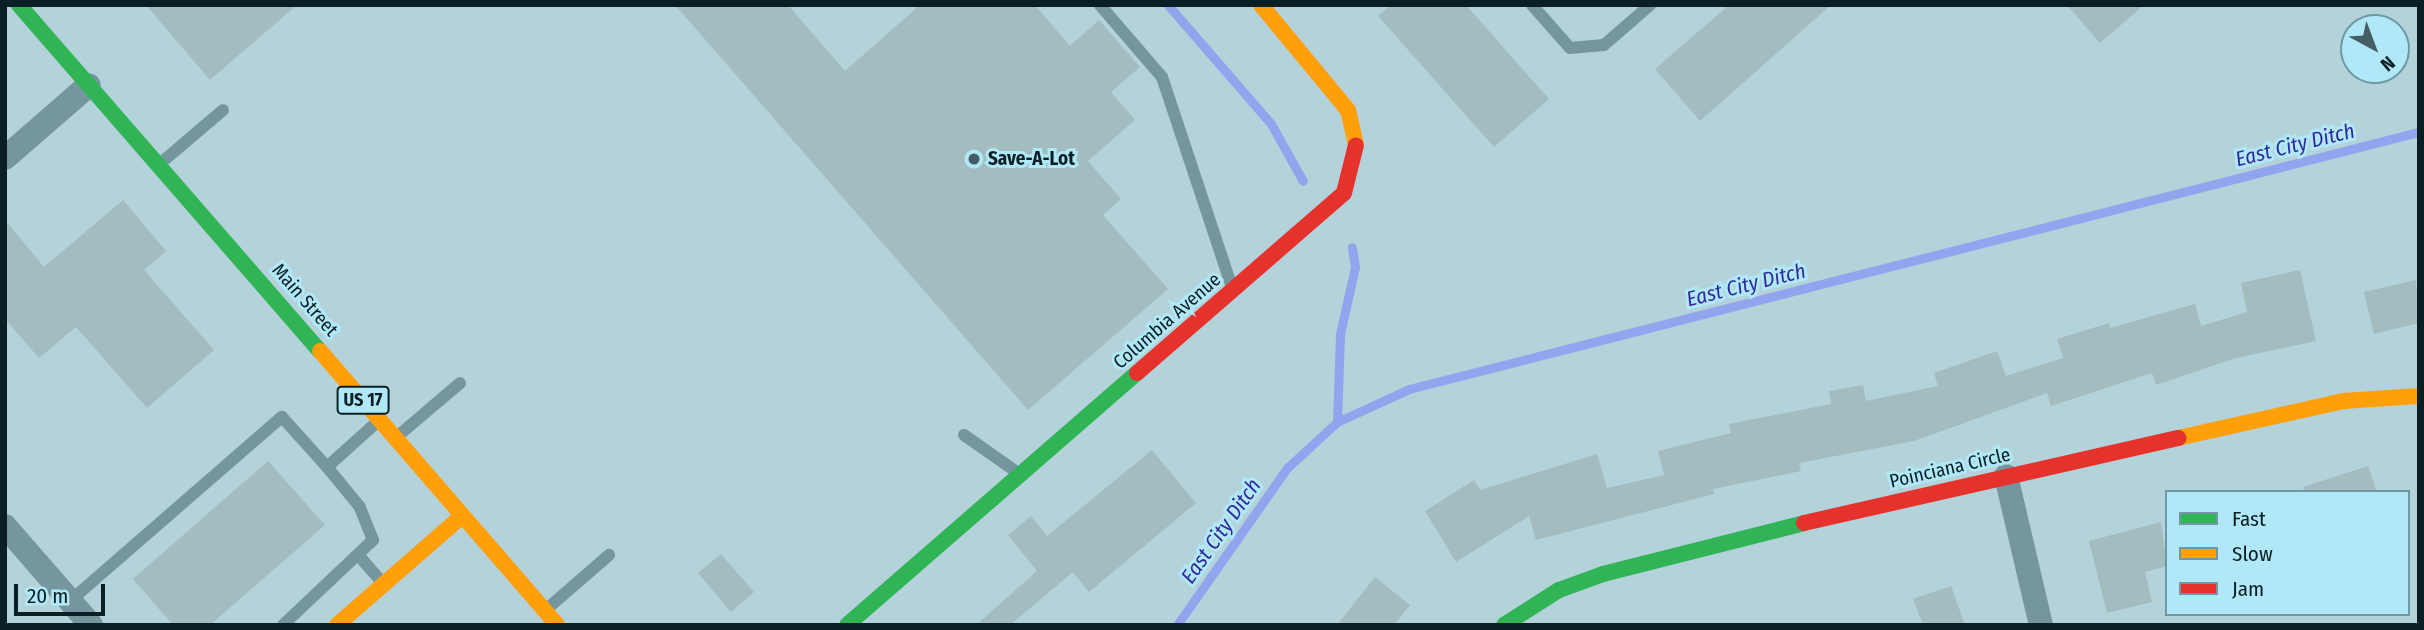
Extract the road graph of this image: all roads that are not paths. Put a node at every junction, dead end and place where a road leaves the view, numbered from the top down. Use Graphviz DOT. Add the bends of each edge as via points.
graph roads {
  1 [pos="19,5"];
  2 [pos="1100,5"];
  3 [pos="1261,5"];
  4 [pos="1532,5"];
  5 [pos="1650,5"];
  6 [pos="89,85"];
  7 [pos="223,110"];
  8 [pos="5,158"];
  9 [pos="160,164"];
  10 [pos="1233,292"];
  11 [pos="460,383"];
  12 [pos="2419,396"];
  13 [pos="380,419"];
  14 [pos="964,435"];
  15 [pos="396,438"];
  16 [pos="327,467"];
  17 [pos="1021,476"];
  18 [pos="2006,476"];
  19 [pos="463,516"];
  20 [pos="5,526"];
  21 [pos="609,555"];
  22 [pos="360,557"];
  23 [pos="384,584"];
  24 [pos="70,601"];
  25 [pos="545,611"];
  26 [pos="91,625"];
  27 [pos="283,625"];
  28 [pos="337,625"];
  29 [pos="557,625"];
  30 [pos="847,625"];
  31 [pos="1504,625"];
  32 [pos="2041,625"];
  1 -- 6 [label="street, Main Street / US 17"];
  2 -- 10 [label="lane" via="1162,77"];
  3 -- 10 [label="street, Columbia Avenue" via="1337,92 1348,110 1357,148 1344,193"];
  4 -- 5 [label="lane" via="1570,48 1604,45"];
  6 -- 8 [label="street"];
  6 -- 9 [label="street, Main Street / US 17"];
  7 -- 9 [label="lane"];
  9 -- 13 [label="street, Main Street / US 17"];
  10 -- 17 [label="street, Columbia Avenue"];
  11 -- 15 [label="lane"];
  12 -- 18 [label="street, Poinciana Circle" via="2343,401"];
  13 -- 15 [label="street, Main Street / US 17"];
  13 -- 16 [label="lane"];
  14 -- 17 [label="lane"];
  15 -- 19 [label="street, Main Street / US 17"];
  16 -- 22 [label="lane" via="370,526 373,540"];
  16 -- 24 [label="lane" via="282,417"];
  17 -- 30 [label="street, Columbia Avenue"];
  18 -- 31 [label="street, Poinciana Circle" via="1603,574 1559,590"];
  18 -- 32 [label="street"];
  19 -- 23 [label="street"];
  19 -- 25 [label="street, Main Street / US 17"];
  20 -- 24 [label="street"];
  21 -- 25 [label="lane"];
  22 -- 23 [label="lane"];
  22 -- 27 [label="lane"];
  23 -- 28 [label="street"];
  24 -- 26 [label="street"];
  25 -- 29 [label="street, Main Street / US 17"];
}
